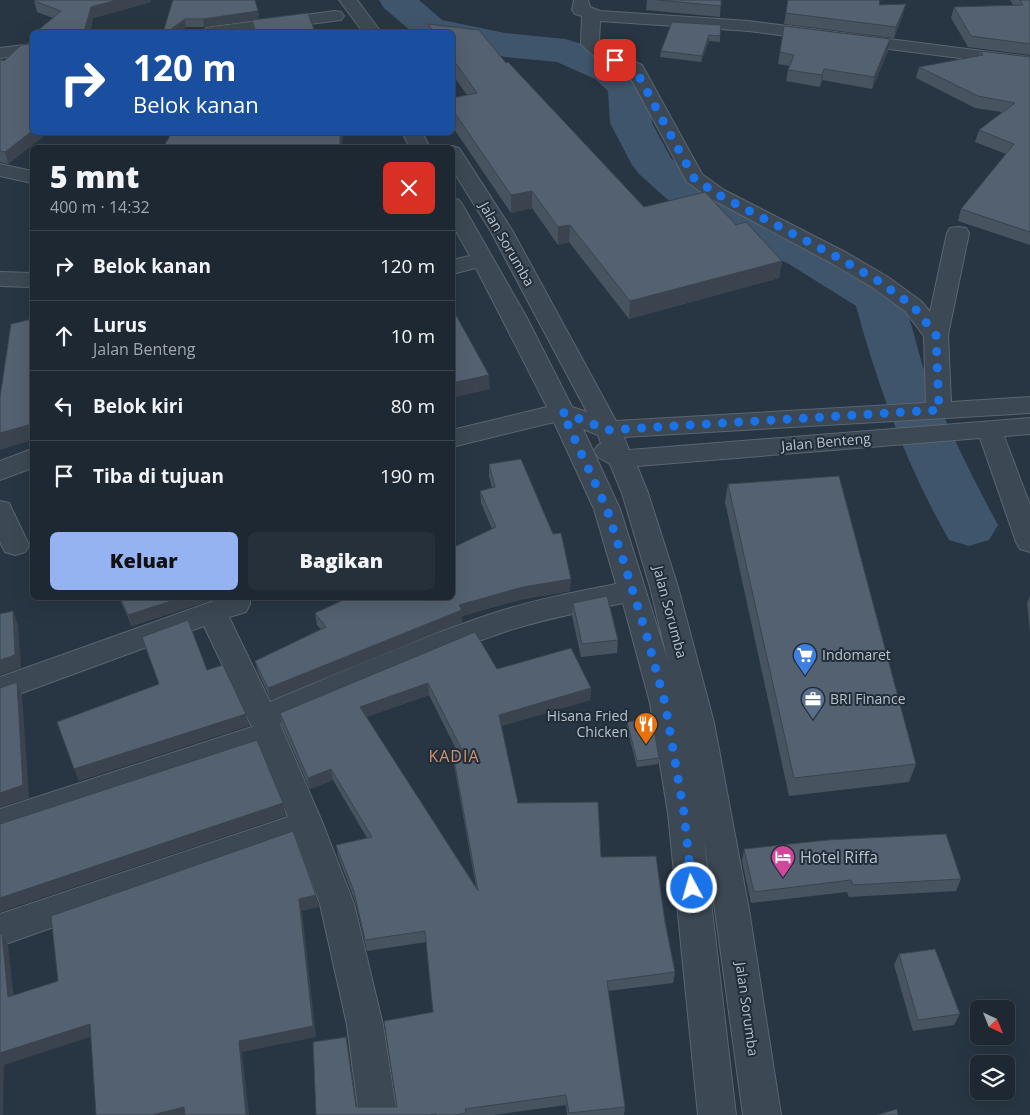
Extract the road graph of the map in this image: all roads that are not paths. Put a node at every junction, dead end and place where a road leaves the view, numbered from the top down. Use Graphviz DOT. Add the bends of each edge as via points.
graph roads {
  1 [pos="323,0"];
  2 [pos="348,0"];
  3 [pos="586,8"];
  4 [pos="237,30"];
  5 [pos="370,30"];
  6 [pos="30,49"];
  7 [pos="0,53"];
  8 [pos="1030,62"];
  9 [pos="455,156"];
  10 [pos="0,170"];
  11 [pos="30,177"];
  12 [pos="455,209"];
  13 [pos="958,232"];
  14 [pos="484,260"];
  15 [pos="455,266"];
  16 [pos="0,279"];
  17 [pos="30,280"];
  18 [pos="936,335"];
  19 [pos="1030,405"];
  20 [pos="936,418"];
  21 [pos="566,421"];
  22 [pos="889,425"];
  23 [pos="1030,426"];
  24 [pos="989,429"];
  25 [pos="608,430"];
  26 [pos="455,438"];
  27 [pos="30,459"];
  28 [pos="622,459"];
  29 [pos="0,471"];
  30 [pos="0,510"];
  31 [pos="1030,542"];
  32 [pos="16,544"];
  33 [pos="632,591"];
  34 [pos="224,605"];
  35 [pos="0,689"];
  36 [pos="266,726"];
  37 [pos="0,823"];
  38 [pos="307,824"];
  39 [pos="0,930"];
  40 [pos="378,1115"];
  41 [pos="716,1115"];
  42 [pos="762,1115"];
  1 -- 4 [label="street" via="339,22"];
  2 -- 5 [label="street"];
  3 -- 8 [label="street"];
  3 -- 18 [label="street" via="590,44 603,55 635,69 694,178 717,194 880,282 913,306"];
  6 -- 7 [label="street"];
  9 -- 25 [label="street, Jalan Sorumba" via="500,230"];
  10 -- 11 [label="street"];
  12 -- 14 [label="street, Jalan Sorumba"];
  13 -- 18 [label="street"];
  14 -- 15 [label="street"];
  14 -- 21 [label="street, Jalan Sorumba"];
  16 -- 17 [label="street"];
  18 -- 20 [label="street"];
  19 -- 20 [label="street, Jalan Benteng"];
  20 -- 22 [label="street, Jalan Benteng"];
  20 -- 24 [label="street, Jalan Benteng"];
  21 -- 25 [label="street"];
  21 -- 26 [label="street" via="532,420"];
  21 -- 28 [label="street"];
  21 -- 33 [label="street, Jalan Sorumba" via="607,509"];
  22 -- 25 [label="street, Jalan Benteng"];
  22 -- 28 [label="street, Jalan Benteng"];
  23 -- 24 [label="street, Jalan Benteng"];
  24 -- 31 [label="street"];
  25 -- 28 [label="street, Jalan Sorumba"];
  27 -- 29 [label="street"];
  28 -- 42 [label="street, Jalan Sorumba" via="664,587 699,723 732,910"];
  30 -- 32 [label="street"];
  33 -- 36 [label="street" via="501,622 384,667"];
  33 -- 41 [label="street, Jalan Sorumba" via="665,703 684,813"];
  34 -- 35 [label="street"];
  34 -- 36 [label="street"];
  36 -- 37 [label="street"];
  36 -- 38 [label="street"];
  38 -- 39 [label="street"];
  38 -- 40 [label="street" via="337,904 365,1025"];
}
